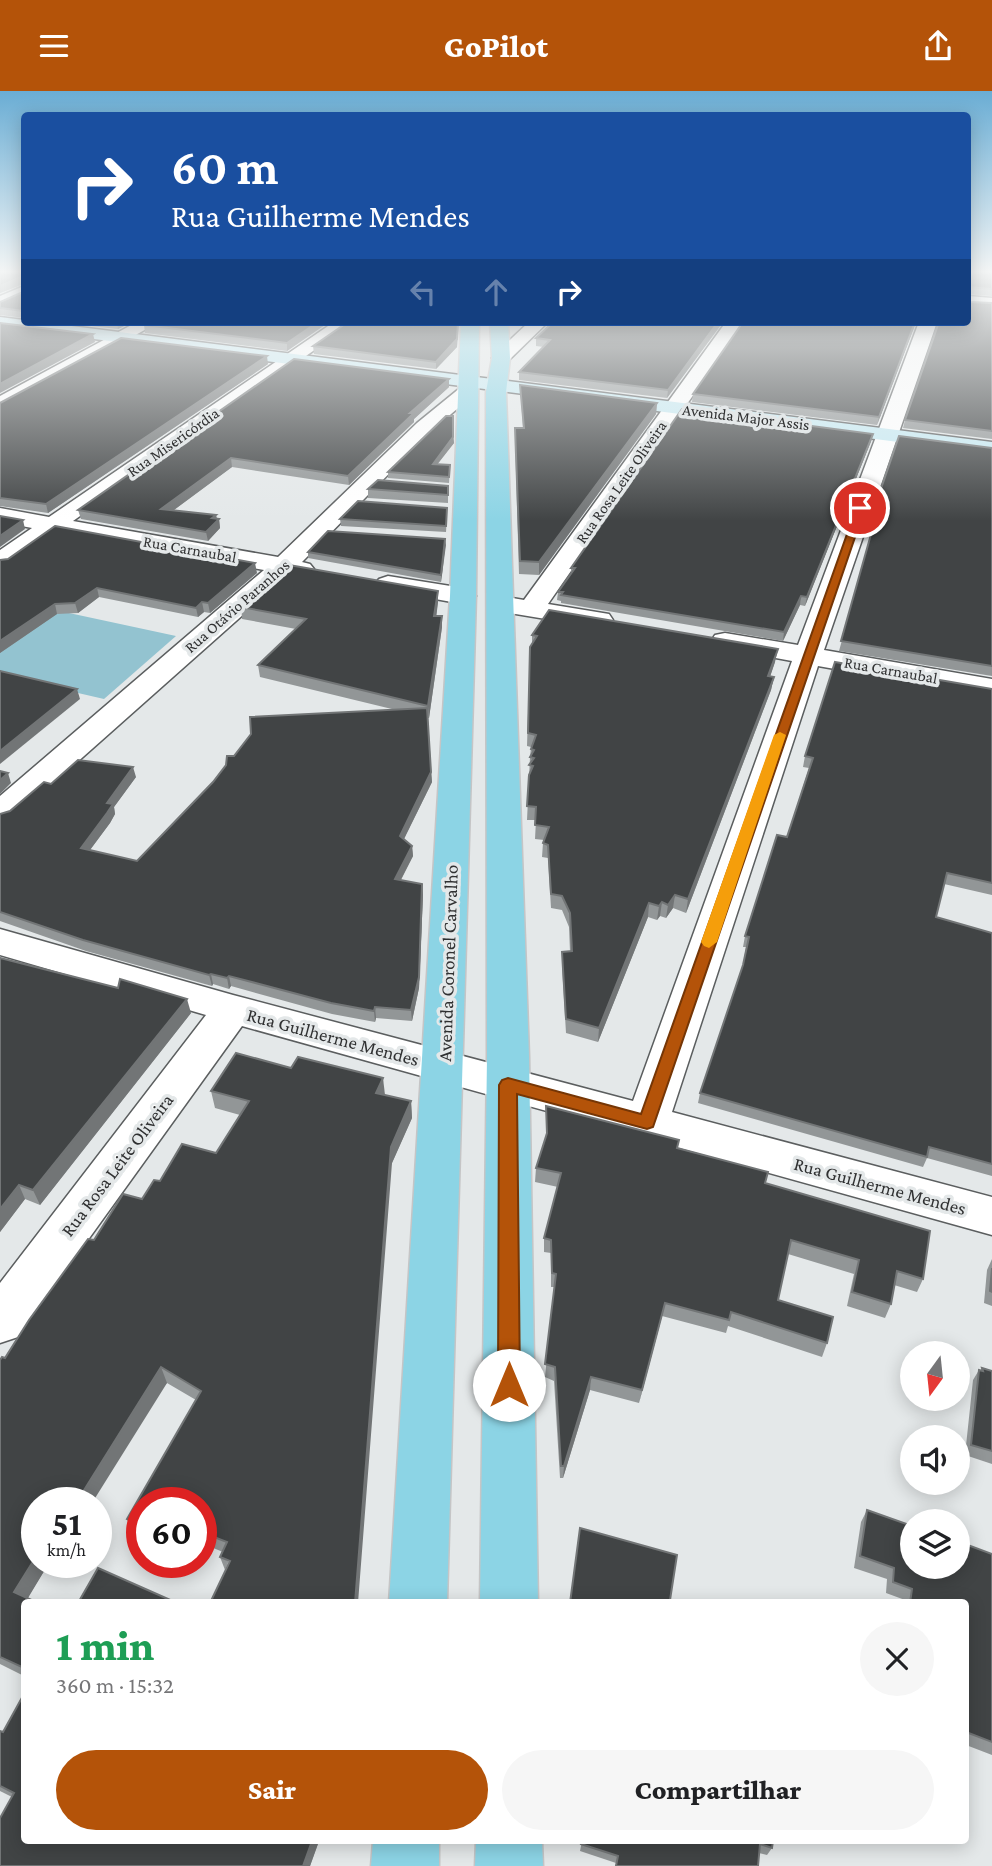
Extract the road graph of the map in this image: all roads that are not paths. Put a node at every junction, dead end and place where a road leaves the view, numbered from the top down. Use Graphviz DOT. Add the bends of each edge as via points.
graph roads {
  1 [pos="90,355"];
  2 [pos="298,355"];
  3 [pos="468,355"];
  4 [pos="499,355"];
  5 [pos="513,355"];
  6 [pos="711,355"];
  7 [pos="916,355"];
  8 [pos="499,373"];
  9 [pos="467,382"];
  10 [pos="677,403"];
  11 [pos="0,404"];
  12 [pos="889,430"];
  13 [pos="992,438"];
  14 [pos="992,448"];
  15 [pos="0,515"];
  16 [pos="54,524"];
  17 [pos="0,561"];
  18 [pos="283,566"];
  19 [pos="321,572"];
  20 [pos="360,579"];
  21 [pos="464,596"];
  22 [pos="500,604"];
  23 [pos="531,609"];
  24 [pos="623,624"];
  25 [pos="702,637"];
  26 [pos="808,655"];
  27 [pos="992,688"];
  28 [pos="0,813"];
  29 [pos="0,942"];
  30 [pos="233,1009"];
  31 [pos="444,1067"];
  32 [pos="508,1085"];
  33 [pos="647,1122"];
  34 [pos="992,1216"];
  35 [pos="0,1321"];
  36 [pos="418,1599"];
  37 [pos="509,1599"];
  38 [pos="406,1844"];
  39 [pos="509,1844"];
  40 [pos="405,1866"];
  41 [pos="509,1866"];
  1 -- 11 [label="street"];
  2 -- 9 [label="street, Avenida Major Assis"];
  2 -- 16 [label="street, Rua Misericórdia"];
  3 -- 9 [label="main road, Avenida Coronel Carvalho"];
  4 -- 8 [label="main road"];
  5 -- 8 [label="street"];
  6 -- 10 [label="street, Rua Rosa Leite Oliveira"];
  7 -- 12 [label="street"];
  8 -- 9 [label="street, Avenida Major Assis"];
  8 -- 10 [label="street, Avenida Major Assis"];
  8 -- 22 [label="main road"];
  9 -- 18 [label="street, Rua Otávio Paranhos"];
  9 -- 21 [label="main road, Avenida Coronel Carvalho"];
  10 -- 12 [label="street, Avenida Major Assis"];
  10 -- 23 [label="street, Rua Rosa Leite Oliveira"];
  12 -- 13 [label="street, Avenida Major Assis"];
  12 -- 14 [label="street, Avenida Major Assis"];
  12 -- 26 [label="street"];
  15 -- 16 [label="street, Rua Carnaubal"];
  16 -- 17 [label="street, Rua Misericórdia"];
  16 -- 18 [label="street, Rua Carnaubal"];
  18 -- 19 [label="street, Rua Carnaubal"];
  18 -- 28 [label="street, Rua Otávio Paranhos"];
  20 -- 21 [label="street"];
  21 -- 31 [label="main road, Avenida Coronel Carvalho"];
  22 -- 23 [label="street"];
  22 -- 32 [label="main road"];
  23 -- 24 [label="street"];
  25 -- 26 [label="street, Rua Carnaubal"];
  26 -- 27 [label="street, Rua Carnaubal"];
  26 -- 33 [label="street"];
  29 -- 30 [label="street, Rua Guilherme Mendes"];
  30 -- 31 [label="street, Rua Guilherme Mendes"];
  30 -- 35 [label="street, Rua Rosa Leite Oliveira"];
  31 -- 32 [label="street, Rua Guilherme Mendes"];
  31 -- 36 [label="main road, Avenida Coronel Carvalho"];
  32 -- 33 [label="street, Rua Guilherme Mendes"];
  32 -- 37 [label="main road"];
  33 -- 34 [label="street, Rua Guilherme Mendes"];
  38 -- 40 [label="main road"];
  39 -- 41 [label="main road"];
}
